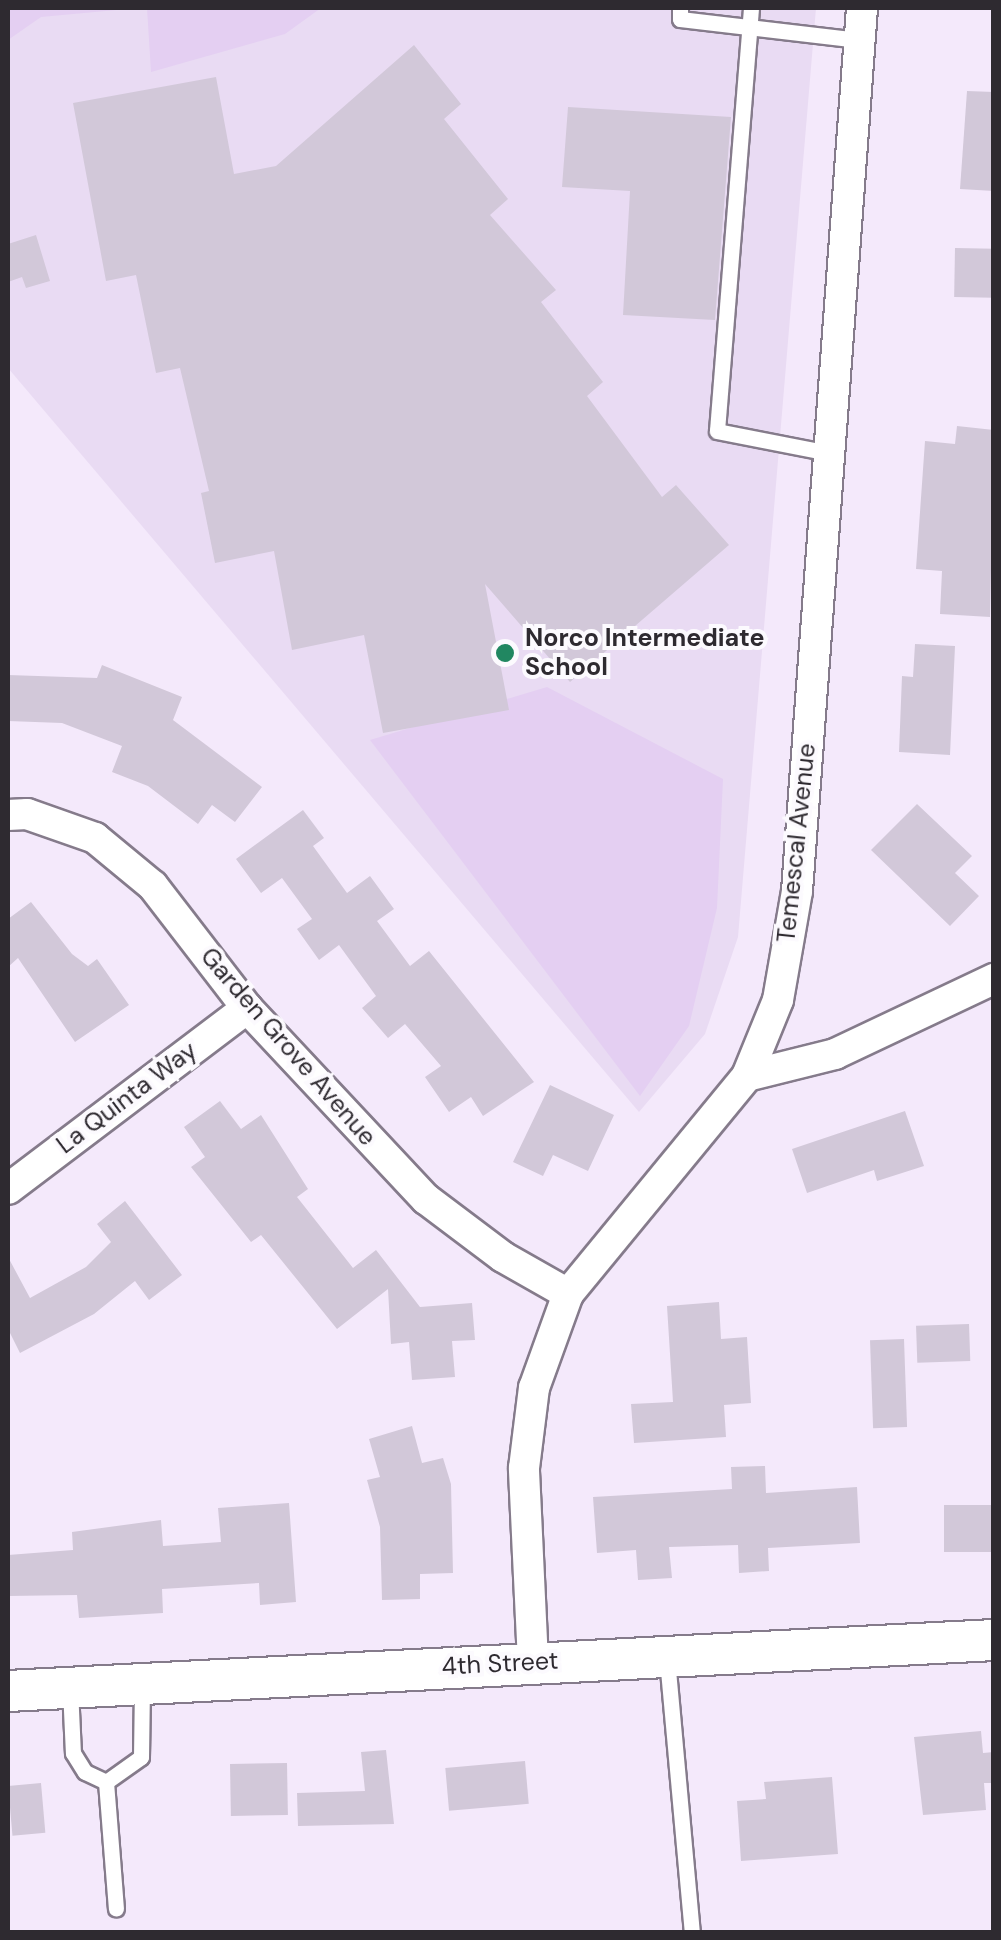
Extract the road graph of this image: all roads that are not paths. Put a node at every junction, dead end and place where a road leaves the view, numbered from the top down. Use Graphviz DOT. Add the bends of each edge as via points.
graph roads {
  1 [pos="680,8"];
  2 [pos="751,8"];
  3 [pos="862,8"];
  4 [pos="749,31"];
  5 [pos="859,40"];
  6 [pos="829,453"];
  7 [pos="8,815"];
  8 [pos="994,979"];
  9 [pos="247,1008"];
  10 [pos="747,1076"];
  11 [pos="8,1188"];
  12 [pos="568,1294"];
  13 [pos="994,1640"];
  14 [pos="666,1656"];
  15 [pos="533,1662"];
  16 [pos="142,1684"];
  17 [pos="70,1688"];
  18 [pos="8,1691"];
  19 [pos="106,1782"];
  20 [pos="116,1909"];
  21 [pos="692,1932"];
  1 -- 4 [label="lane" via="680,19"];
  2 -- 4 [label="lane"];
  3 -- 5 [label="street, Temescal Avenue"];
  4 -- 5 [label="lane"];
  4 -- 6 [label="lane" via="717,432"];
  5 -- 6 [label="street, Temescal Avenue"];
  6 -- 10 [label="street, Temescal Avenue" via="797,891 778,1000"];
  7 -- 9 [label="street, Garden Grove Avenue" via="27,814 95,838 153,886"];
  8 -- 10 [label="street" via="835,1054"];
  9 -- 11 [label="street, La Quinta Way"];
  9 -- 12 [label="street, Garden Grove Avenue" via="426,1199"];
  10 -- 12 [label="street, Temescal Avenue"];
  12 -- 15 [label="street, Temescal Avenue" via="534,1388 524,1468"];
  13 -- 14 [label="street, 4th Street"];
  14 -- 15 [label="street, 4th Street"];
  14 -- 21 [label="lane"];
  15 -- 16 [label="street, 4th Street"];
  16 -- 17 [label="street, 4th Street"];
  16 -- 19 [label="lane" via="141,1758"];
  17 -- 18 [label="street, 4th Street"];
  17 -- 19 [label="lane" via="74,1754 85,1772"];
  19 -- 20 [label="lane"];
}
